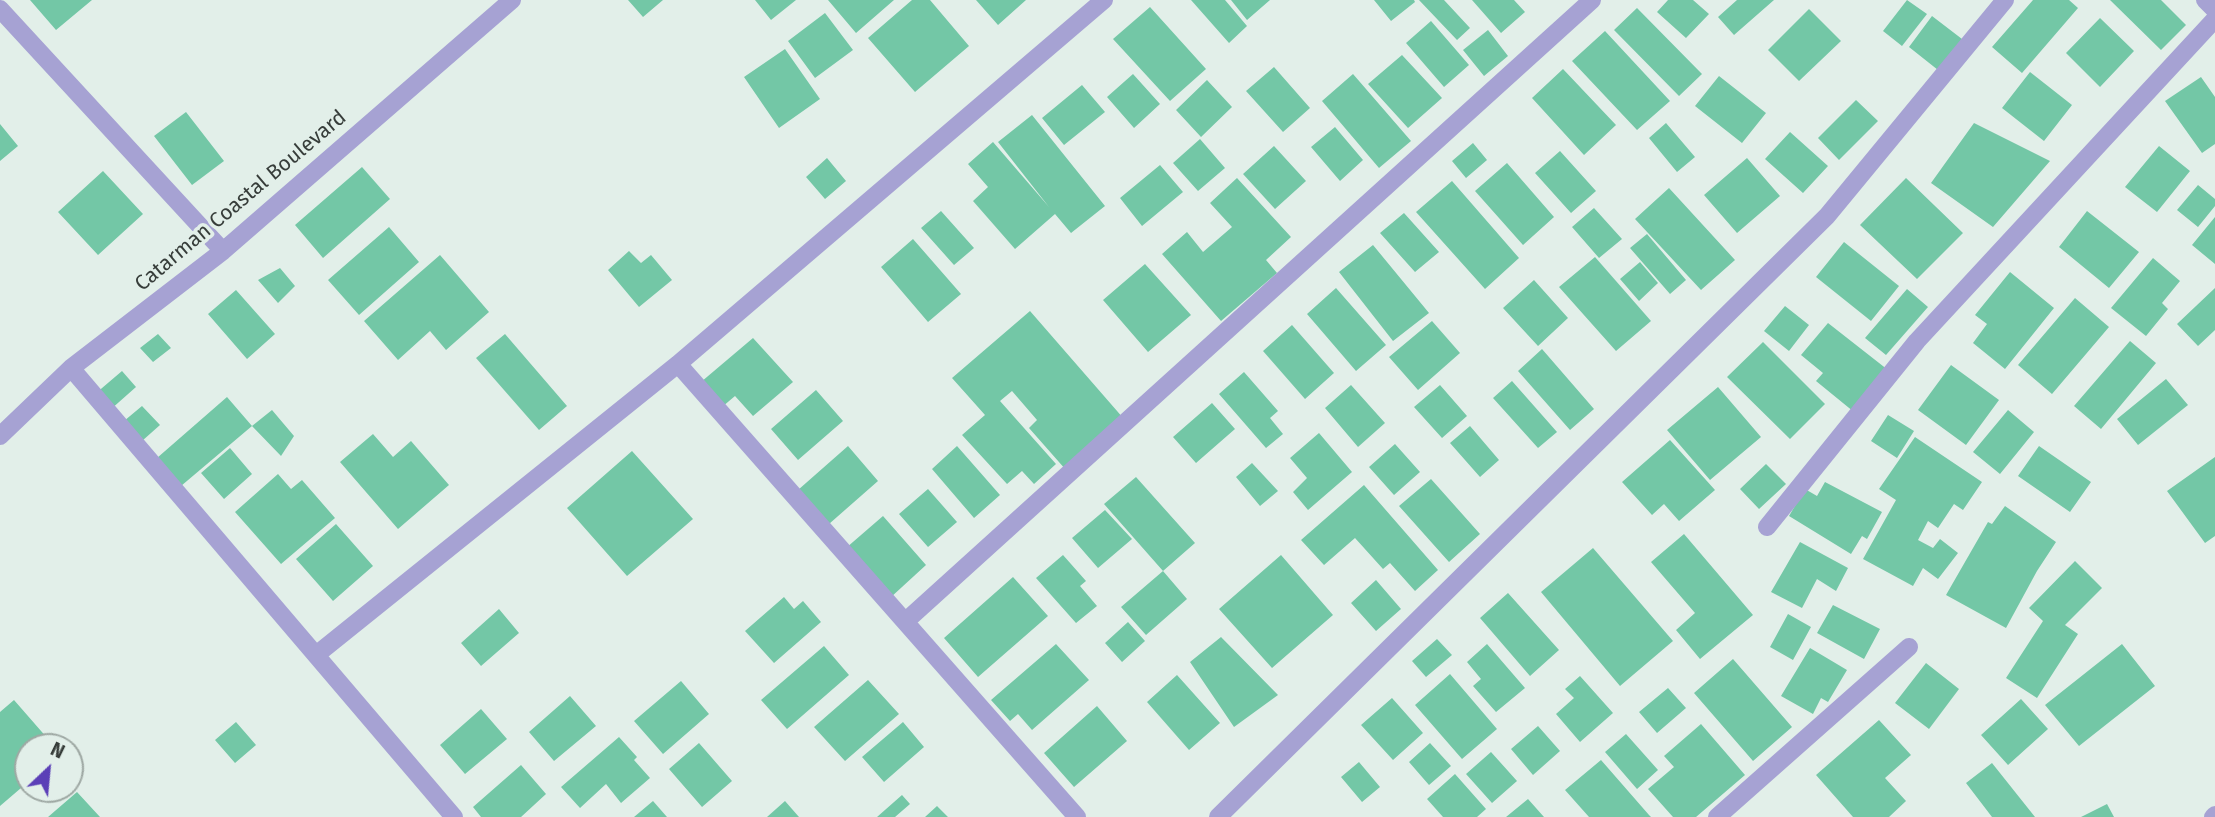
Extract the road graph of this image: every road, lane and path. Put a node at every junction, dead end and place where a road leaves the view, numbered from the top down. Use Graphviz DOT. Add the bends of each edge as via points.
graph roads {
  1 [pos="512,0"];
  2 [pos="1104,0"];
  3 [pos="1592,0"];
  4 [pos="2005,0"];
  5 [pos="2205,0"];
  6 [pos="0,9"];
  7 [pos="2215,10"];
  8 [pos="2215,19"];
  9 [pos="223,251"];
  10 [pos="678,364"];
  11 [pos="71,368"];
  12 [pos="0,436"];
  13 [pos="1767,527"];
  14 [pos="907,621"];
  15 [pos="1909,647"];
  16 [pos="316,654"];
  17 [pos="454,817"];
  18 [pos="1077,817"];
  19 [pos="1218,817"];
  20 [pos="1717,817"];
  1 -- 9 [label="street, Catarman Coastal Boulevard"];
  2 -- 10 [label="street"];
  3 -- 14 [label="street"];
  4 -- 19 [label="street" via="1827,216"];
  5 -- 7 [label="street"];
  6 -- 9 [label="street"];
  8 -- 13 [label="street" via="1917,341"];
  9 -- 11 [label="street, Catarman Coastal Boulevard"];
  10 -- 14 [label="street"];
  10 -- 16 [label="street"];
  11 -- 12 [label="street, Catarman Coastal Boulevard"];
  11 -- 16 [label="street"];
  14 -- 18 [label="street"];
  15 -- 20 [label="street"];
  16 -- 17 [label="street"];
}
